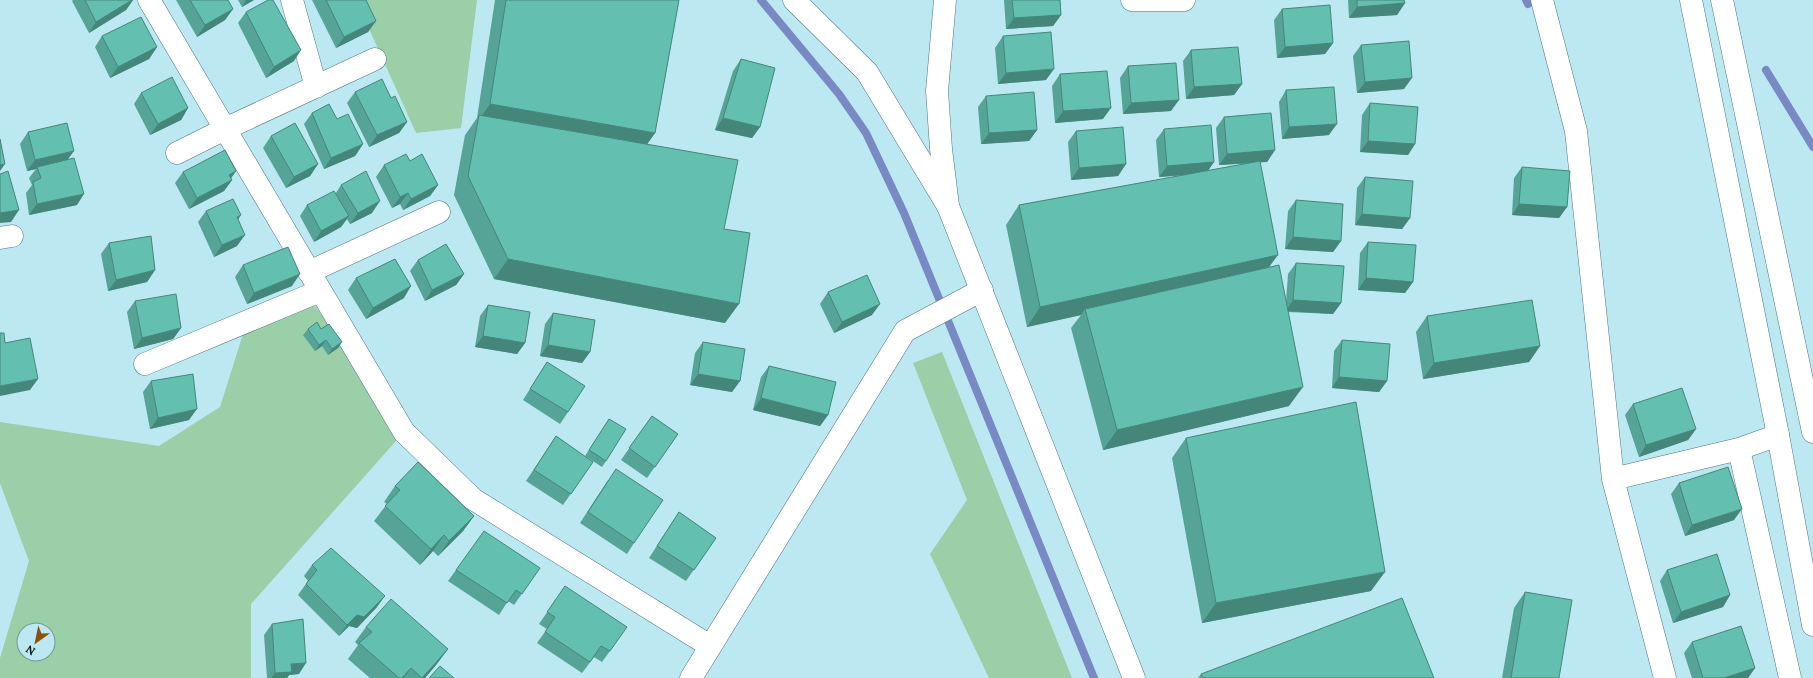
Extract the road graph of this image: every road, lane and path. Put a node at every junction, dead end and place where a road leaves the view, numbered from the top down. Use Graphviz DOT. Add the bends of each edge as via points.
graph roads {
  1 [pos="149,0"];
  2 [pos="292,0"];
  3 [pos="794,0"];
  4 [pos="945,0"];
  5 [pos="1132,0"];
  6 [pos="1184,0"];
  7 [pos="1542,0"];
  8 [pos="1691,0"];
  9 [pos="1722,0"];
  10 [pos="376,59"];
  11 [pos="316,87"];
  12 [pos="225,129"];
  13 [pos="177,154"];
  14 [pos="948,206"];
  15 [pos="439,212"];
  16 [pos="309,272"];
  17 [pos="982,290"];
  18 [pos="320,291"];
  19 [pos="145,364"];
  20 [pos="1813,432"];
  21 [pos="1778,436"];
  22 [pos="1740,449"];
  23 [pos="1613,479"];
  24 [pos="1813,625"];
  25 [pos="710,646"];
  26 [pos="691,678"];
  27 [pos="1134,678"];
  28 [pos="1665,678"];
  29 [pos="1790,678"];
  1 -- 12 [label="street"];
  2 -- 11 [label="street"];
  3 -- 14 [label="street" via="867,72"];
  4 -- 14 [label="street" via="937,91"];
  5 -- 6 [label="street"];
  7 -- 23 [label="street" via="1576,131"];
  8 -- 21 [label="street"];
  9 -- 20 [label="street"];
  10 -- 11 [label="street"];
  11 -- 12 [label="street"];
  12 -- 13 [label="street"];
  12 -- 16 [label="street"];
  14 -- 17 [label="street"];
  15 -- 16 [label="street"];
  16 -- 18 [label="street"];
  17 -- 25 [label="street" via="905,332"];
  17 -- 27 [label="street"];
  18 -- 19 [label="street"];
  18 -- 25 [label="street" via="404,432 473,499"];
  21 -- 22 [label="street"];
  21 -- 24 [label="street"];
  22 -- 23 [label="street"];
  22 -- 29 [label="street"];
  23 -- 28 [label="street"];
  25 -- 26 [label="street"];
}
